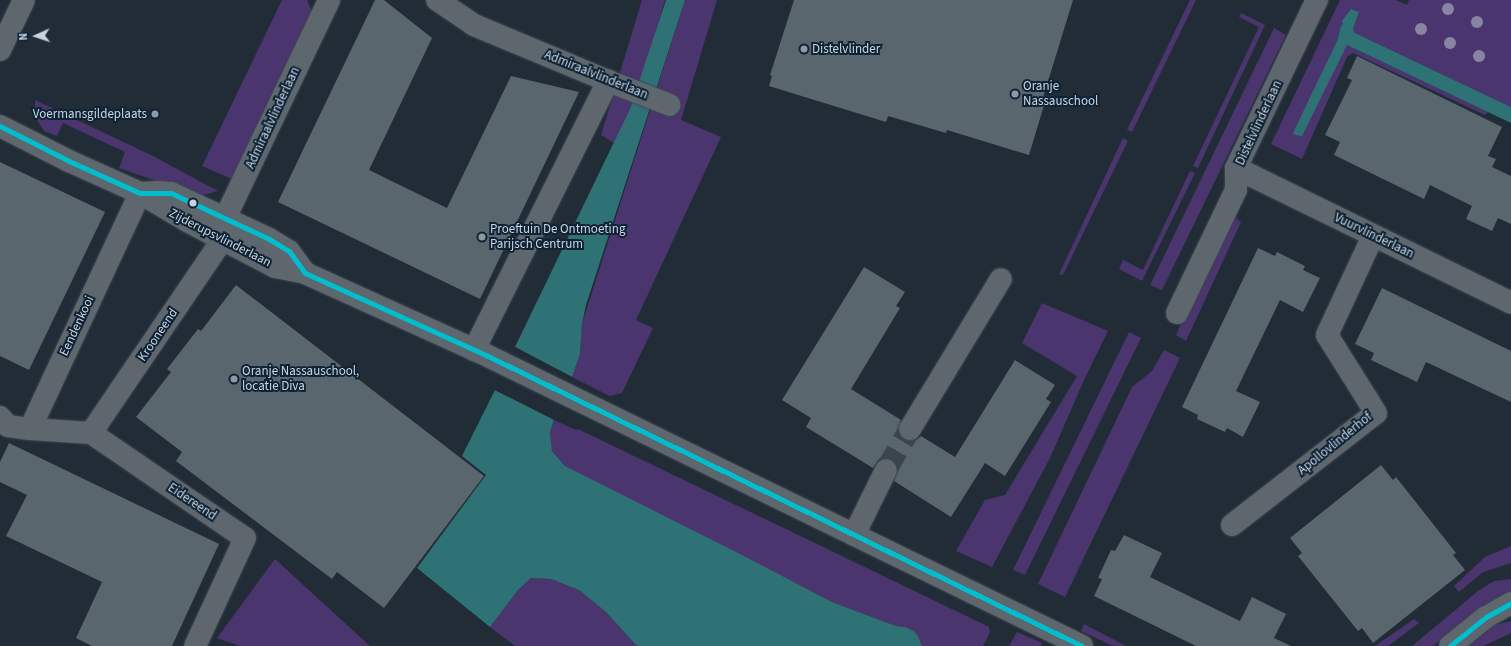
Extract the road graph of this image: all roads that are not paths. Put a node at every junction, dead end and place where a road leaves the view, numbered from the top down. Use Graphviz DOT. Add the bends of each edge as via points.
graph roads {
  1 [pos="24,0"];
  2 [pos="330,0"];
  3 [pos="437,0"];
  4 [pos="1317,0"];
  5 [pos="0,50"];
  6 [pos="608,82"];
  7 [pos="670,105"];
  8 [pos="0,126"];
  9 [pos="1236,168"];
  10 [pos="140,194"];
  11 [pos="221,227"];
  12 [pos="1373,236"];
  13 [pos="1001,279"];
  14 [pos="1511,303"];
  15 [pos="1177,312"];
  16 [pos="481,353"];
  17 [pos="0,417"];
  18 [pos="30,429"];
  19 [pos="910,429"];
  20 [pos="91,433"];
  21 [pos="886,470"];
  22 [pos="1232,525"];
  23 [pos="854,535"];
  24 [pos="1511,603"];
  25 [pos="195,646"];
  26 [pos="1082,646"];
  27 [pos="1450,646"];
  1 -- 5 [label="street"];
  2 -- 11 [label="street, Admiraalvlinderlaan"];
  3 -- 6 [label="street, Admiraalvlinderlaan" via="474,25"];
  4 -- 9 [label="street, Distelvlinderlaan"];
  6 -- 7 [label="street, Admiraalvlinderlaan"];
  6 -- 16 [label="street"];
  8 -- 10 [label="street, Zijderupsvlinderlaan"];
  9 -- 12 [label="street, Vuurvlinderlaan"];
  9 -- 15 [label="street, Distelvlinderlaan" via="1236,190"];
  10 -- 11 [label="street, Zijderupsvlinderlaan" via="187,221"];
  10 -- 18 [label="street, Eendenkooi"];
  11 -- 16 [label="street, Zijderupsvlinderlaan" via="275,267 305,272"];
  11 -- 20 [label="street, Krooneend" via="219,245"];
  12 -- 14 [label="street, Vuurvlinderlaan"];
  12 -- 22 [label="street, Apollovlinderhof" via="1327,335 1376,413"];
  13 -- 19 [label="street"];
  16 -- 23 [label="street, Zijderupsvlinderlaan"];
  17 -- 18 [label="street" via="8,426"];
  18 -- 20 [label="street"];
  20 -- 25 [label="street, Eidereend" via="245,538"];
  21 -- 23 [label="street"];
  23 -- 26 [label="street, Zijderupsvlinderlaan"];
  24 -- 27 [label="street" via="1486,617"];
}
